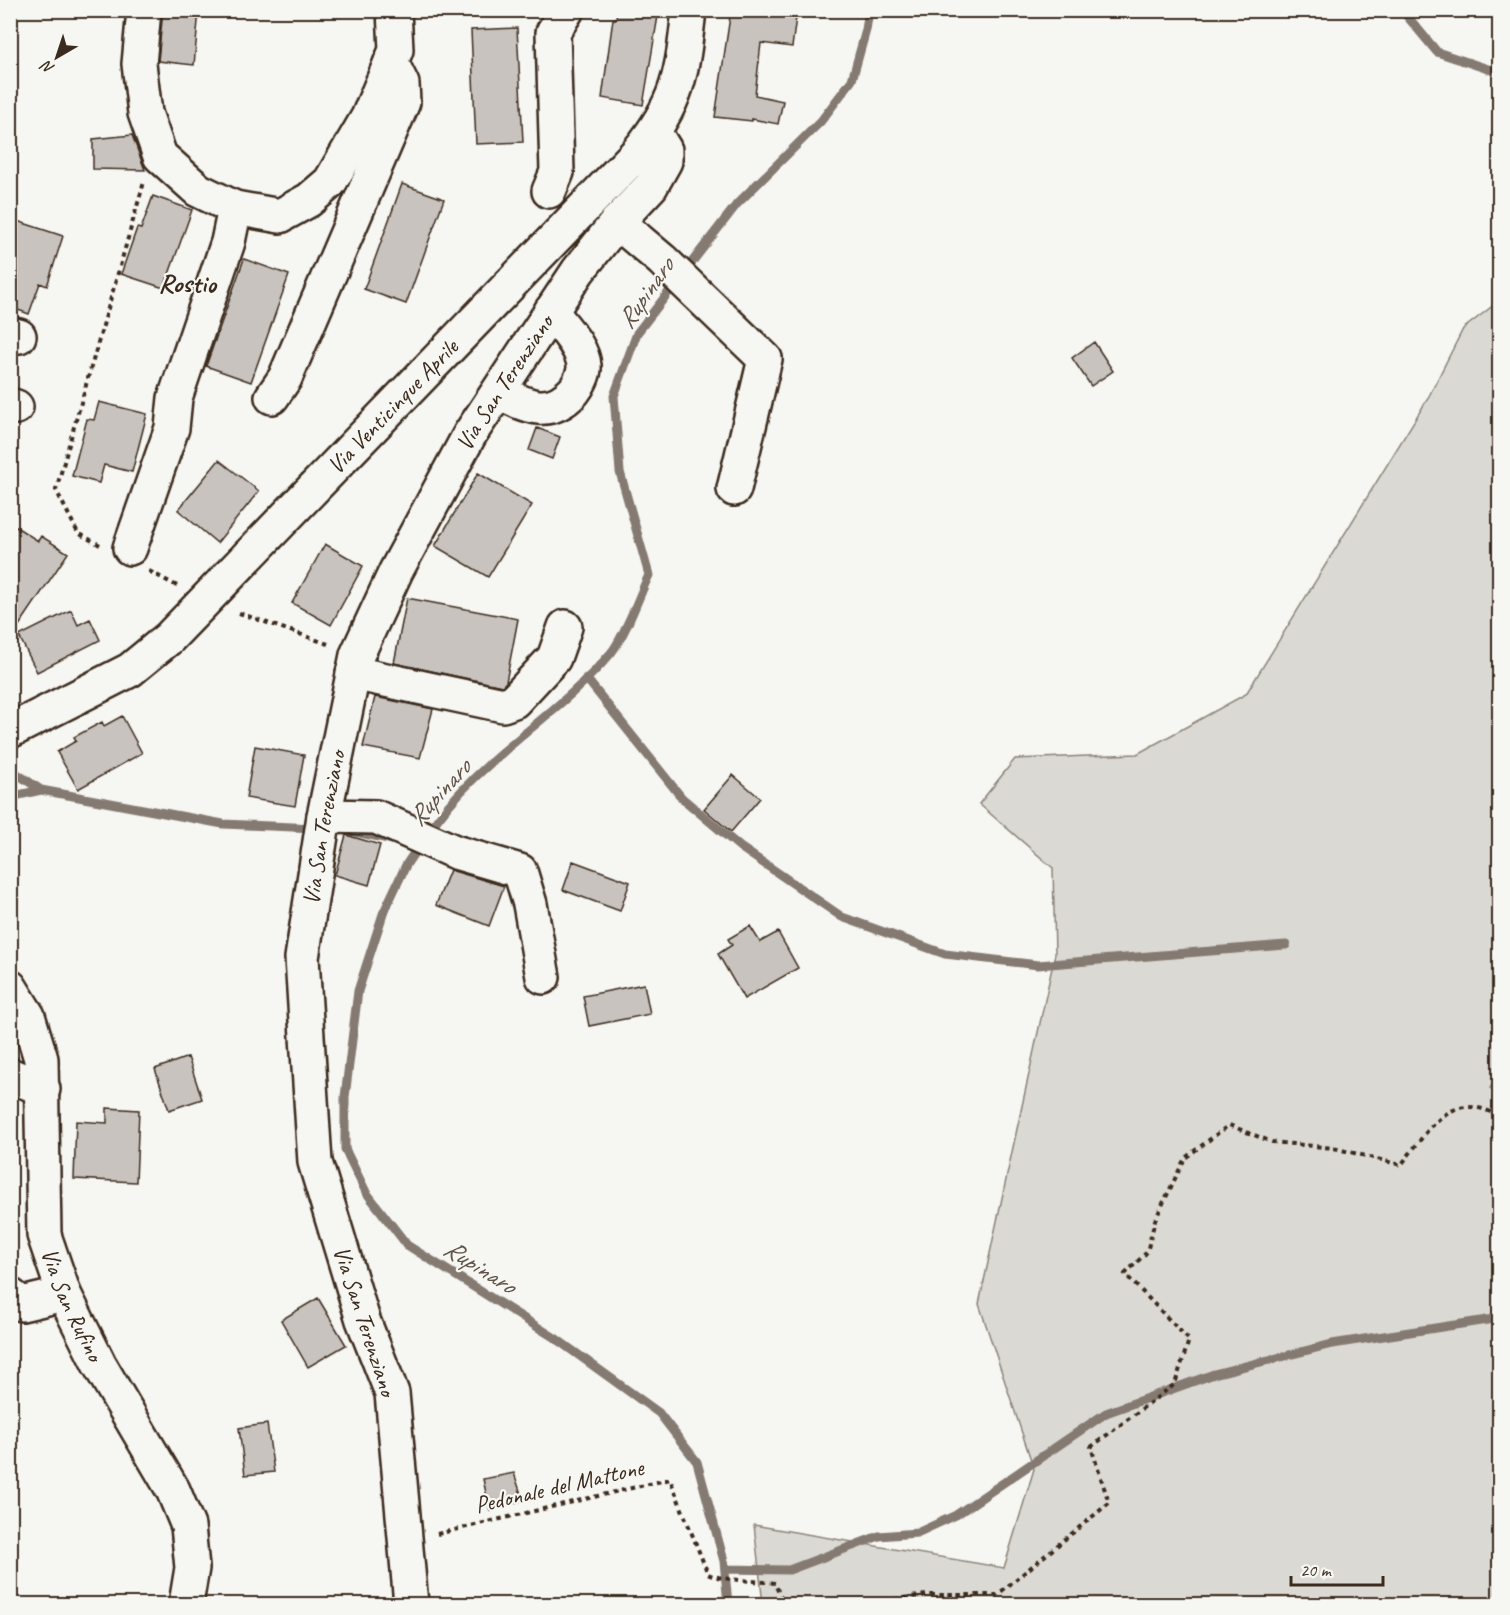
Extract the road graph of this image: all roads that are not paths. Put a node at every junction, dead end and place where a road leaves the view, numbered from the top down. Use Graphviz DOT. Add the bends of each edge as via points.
graph roads {
  1 [pos="394,10"];
  2 [pos="567,10"];
  3 [pos="689,10"];
  4 [pos="138,12"];
  5 [pos="391,62"];
  6 [pos="654,132"];
  7 [pos="549,191"];
  8 [pos="235,208"];
  9 [pos="616,222"];
  10 [pos="552,311"];
  11 [pos="499,392"];
  12 [pos="272,397"];
  13 [pos="734,489"];
  14 [pos="130,548"];
  15 [pos="565,627"];
  16 [pos="353,673"];
  17 [pos="10,730"];
  18 [pos="324,816"];
  19 [pos="543,977"];
  20 [pos="10,987"];
  21 [pos="10,1075"];
  22 [pos="43,1089"];
  23 [pos="64,1294"];
  24 [pos="10,1295"];
  25 [pos="186,1605"];
  26 [pos="411,1605"];
  1 -- 5 [label="street" via="396,50"];
  2 -- 7 [label="street" via="553,32 556,172"];
  3 -- 6 [label="street, Via Venticinque Aprile" via="682,67 670,107"];
  4 -- 8 [label="street" via="139,64 146,113 160,156 198,190"];
  5 -- 8 [label="street" via="368,117 330,182 309,200 280,216"];
  5 -- 12 [label="street" via="402,84 403,102 285,378"];
  6 -- 9 [label="street, Via San Terenziano" via="665,150 665,161 651,186"];
  6 -- 17 [label="street, Via Venticinque Aprile" via="169,638 130,670"];
  8 -- 14 [label="street" via="228,242 175,398 172,428"];
  9 -- 10 [label="street, Via San Terenziano"];
  9 -- 13 [label="street" via="662,260 765,359"];
  10 -- 11 [label="street, Via San Terenziano"];
  10 -- 11 [label="street" via="579,349 585,367 577,387 564,401 547,408 523,404"];
  11 -- 16 [label="street, Via San Terenziano" via="470,434 396,571 357,655"];
  15 -- 16 [label="street" via="554,658 514,701 503,705"];
  16 -- 18 [label="street, Via San Terenziano"];
  18 -- 19 [label="street" via="376,817 455,852 520,871"];
  18 -- 26 [label="street, Via San Terenziano" via="302,958 315,1162 363,1320 392,1393"];
  20 -- 22 [label="street, Via San Rufino" via="28,1016 41,1059"];
  21 -- 22 [label="street"];
  22 -- 23 [label="street, Via San Rufino" via="44,1235"];
  23 -- 24 [label="street" via="22,1304"];
  23 -- 25 [label="street, Via San Rufino" via="99,1364 173,1490 188,1526 192,1568"];
}
